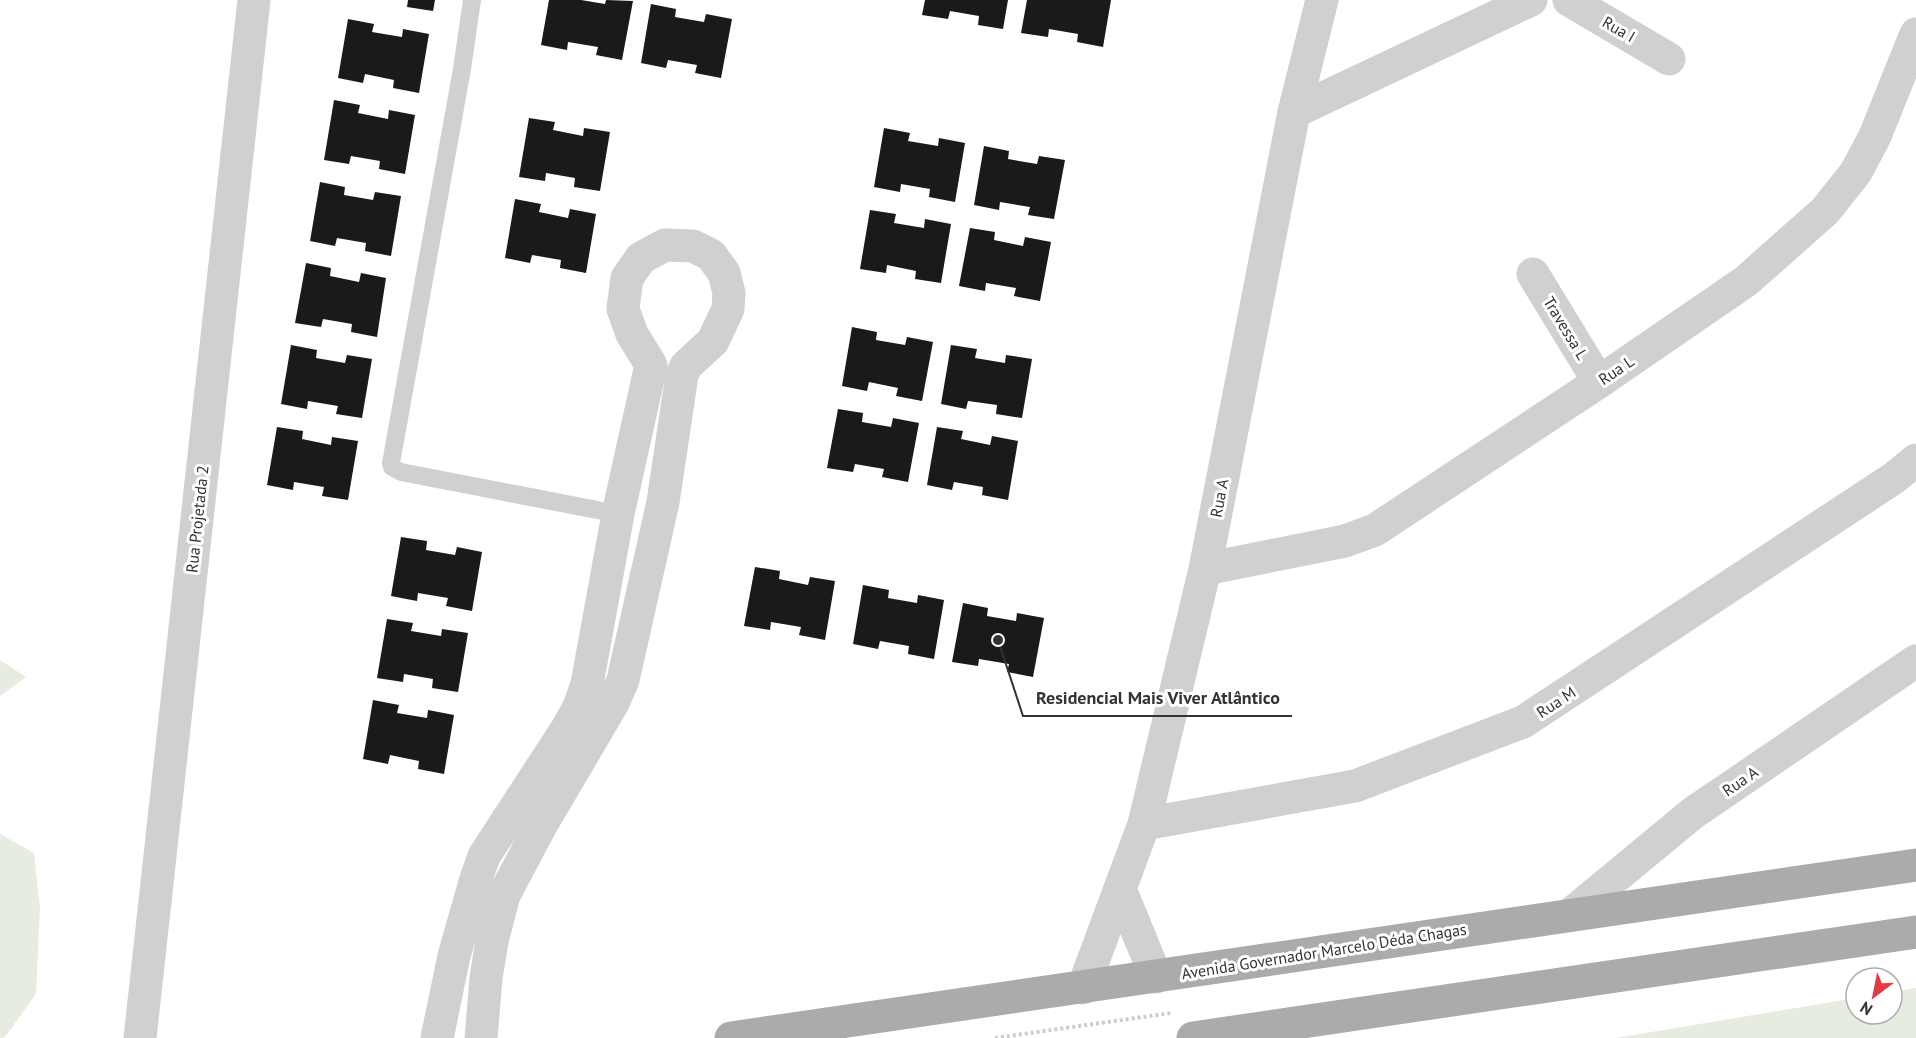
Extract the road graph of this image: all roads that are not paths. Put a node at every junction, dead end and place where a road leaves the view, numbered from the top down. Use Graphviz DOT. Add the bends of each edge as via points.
graph roads {
  1 [pos="254,0"];
  2 [pos="472,0"];
  3 [pos="1322,0"];
  4 [pos="1532,0"];
  5 [pos="1569,0"];
  6 [pos="1916,34"];
  7 [pos="1669,59"];
  8 [pos="1294,112"];
  9 [pos="1533,274"];
  10 [pos="1599,382"];
  11 [pos="1916,460"];
  12 [pos="618,514"];
  13 [pos="1205,569"];
  14 [pos="1916,661"];
  15 [pos="1144,824"];
  16 [pos="1916,865"];
  17 [pos="1120,889"];
  18 [pos="1572,913"];
  19 [pos="1916,932"];
  20 [pos="1156,977"];
  21 [pos="1083,988"];
  22 [pos="140,1038"];
  23 [pos="437,1038"];
  24 [pos="481,1038"];
  25 [pos="731,1038"];
  26 [pos="1193,1038"];
  1 -- 22 [label="street, Rua Projetada 2"];
  2 -- 12 [label="lane" via="392,467 401,472"];
  3 -- 8 [label="street, Rua A"];
  4 -- 8 [label="street"];
  5 -- 7 [label="street, Rua I"];
  6 -- 10 [label="street, Rua L" via="1875,136 1856,172 1825,211 1746,281"];
  8 -- 13 [label="street, Rua A"];
  9 -- 10 [label="street, Travessa L"];
  10 -- 13 [label="street, Rua L" via="1375,530 1345,541"];
  11 -- 15 [label="street, Rua M" via="1524,722 1355,786"];
  12 -- 23 [label="street" via="587,684 568,727 484,856 454,956"];
  12 -- 24 [label="street" via="651,365 632,334 623,309 627,278 641,258 665,245 693,246 711,255 724,273 728,309 713,341 687,366 680,380 663,502 621,687 504,895 486,978"];
  13 -- 15 [label="street, Rua A"];
  14 -- 18 [label="street, Rua A" via="1693,813"];
  15 -- 17 [label="street, Rua A"];
  16 -- 18 [label="main road, Avenida Governador Marcelo Déda Chagas"];
  17 -- 20 [label="street"];
  17 -- 21 [label="street, Rua A"];
  18 -- 20 [label="main road, Avenida Governador Marcelo Déda Chagas"];
  19 -- 26 [label="main road"];
  20 -- 21 [label="main road, Avenida Governador Marcelo Déda Chagas"];
  21 -- 25 [label="main road, Avenida Governador Marcelo Déda Chagas"];
}
